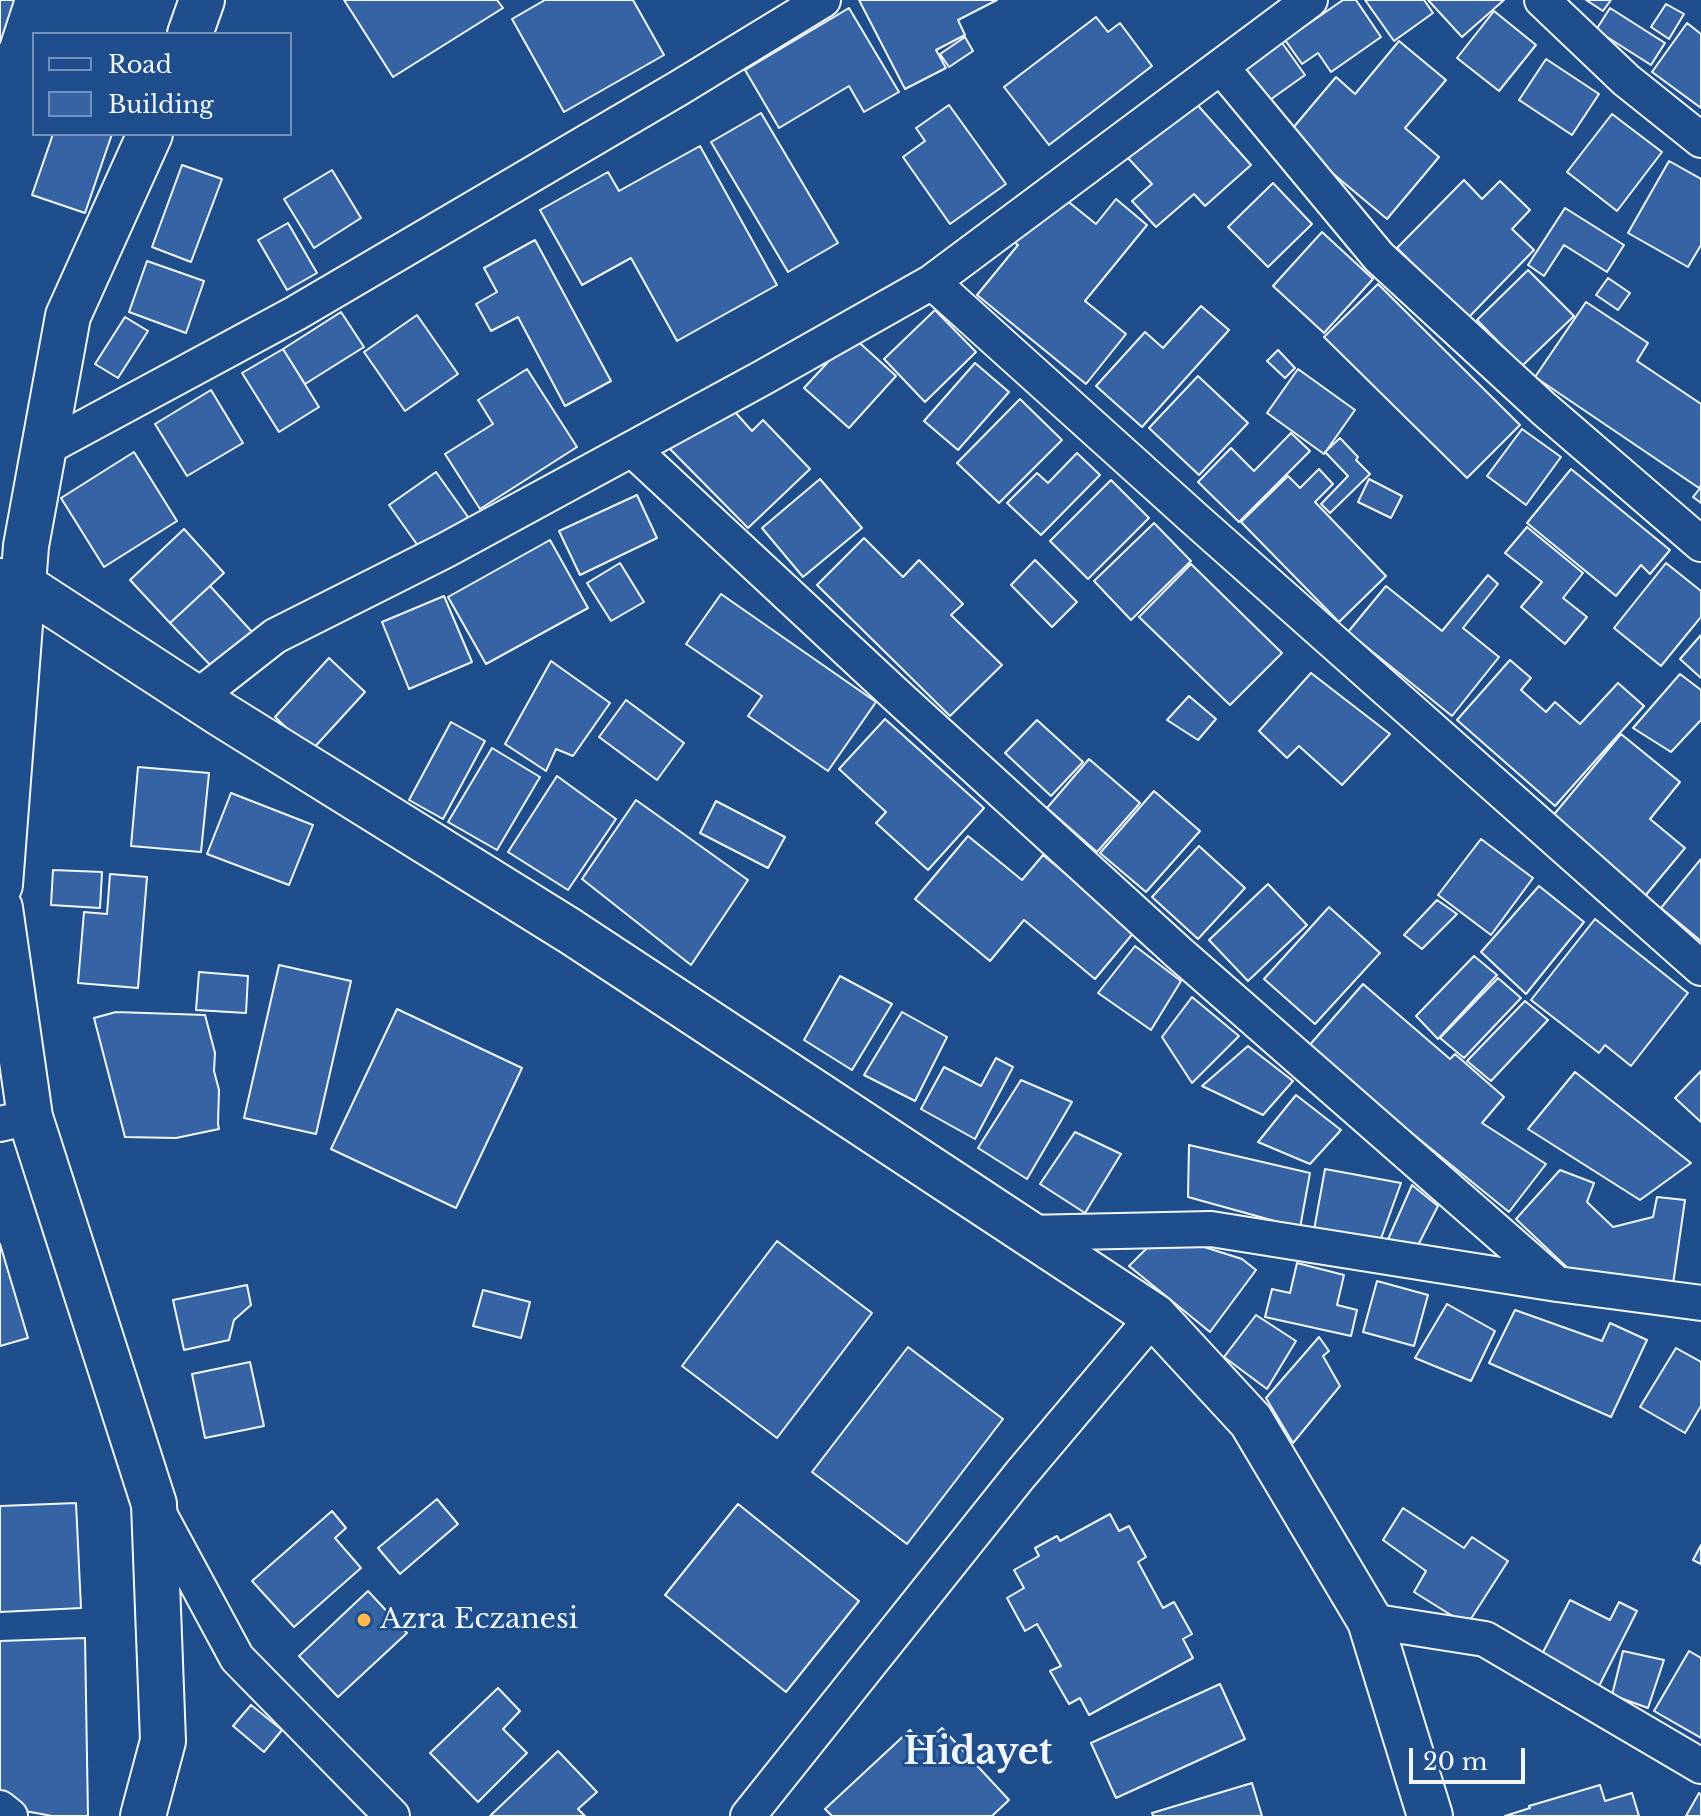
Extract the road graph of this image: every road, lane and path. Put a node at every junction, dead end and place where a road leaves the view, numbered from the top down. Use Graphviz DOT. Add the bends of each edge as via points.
graph roads {
  1 [pos="202,0"];
  2 [pos="823,0"];
  3 [pos="1310,0"];
  4 [pos="1542,0"];
  5 [pos="191,32"];
  6 [pos="1221,67"];
  7 [pos="149,136"];
  8 [pos="1701,140"];
  9 [pos="932,282"];
  10 [pos="44,449"];
  11 [pos="632,449"];
  12 [pos="1701,544"];
  13 [pos="12,583"];
  14 [pos="196,698"];
  15 [pos="0,885"];
  16 [pos="0,908"];
  17 [pos="1701,968"];
  18 [pos="15,1121"];
  19 [pos="1026,1233"];
  20 [pos="1557,1284"];
  21 [pos="1652,1296"];
  22 [pos="1701,1303"];
  23 [pos="1154,1316"];
  24 [pos="1701,1327"];
  25 [pos="154,1504"];
  26 [pos="1370,1621"];
  27 [pos="1701,1766"];
  28 [pos="0,1808"];
  29 [pos="10,1816"];
  30 [pos="143,1816"];
  31 [pos="392,1816"];
  32 [pos="748,1816"];
  33 [pos="1430,1816"];
  1 -- 5 [label="street"];
  2 -- 10 [label="street" via="296,313"];
  3 -- 6 [label="street"];
  4 -- 8 [label="street" via="1626,80"];
  6 -- 9 [label="street"];
  6 -- 12 [label="street" via="1379,257"];
  7 -- 10 [label="street" via="68,316"];
  9 -- 11 [label="street"];
  9 -- 17 [label="street"];
  10 -- 13 [label="street" via="26,546"];
  11 -- 14 [label="street" via="275,636"];
  11 -- 20 [label="street" via="1179,953"];
  13 -- 14 [label="street"];
  13 -- 15 [label="street"];
  14 -- 19 [label="street" via="570,931"];
  16 -- 18 [label="street"];
  18 -- 25 [label="street"];
  19 -- 20 [label="street" via="1211,1229"];
  19 -- 23 [label="street"];
  20 -- 21 [label="street"];
  21 -- 22 [label="street"];
  21 -- 24 [label="street"];
  23 -- 26 [label="street" via="1251,1421"];
  23 -- 32 [label="street"];
  25 -- 30 [label="street" via="163,1741"];
  25 -- 31 [label="street" via="237,1658"];
  26 -- 27 [label="street" via="1485,1639"];
  26 -- 33 [label="street"];
  28 -- 29 [label="street"];
}
